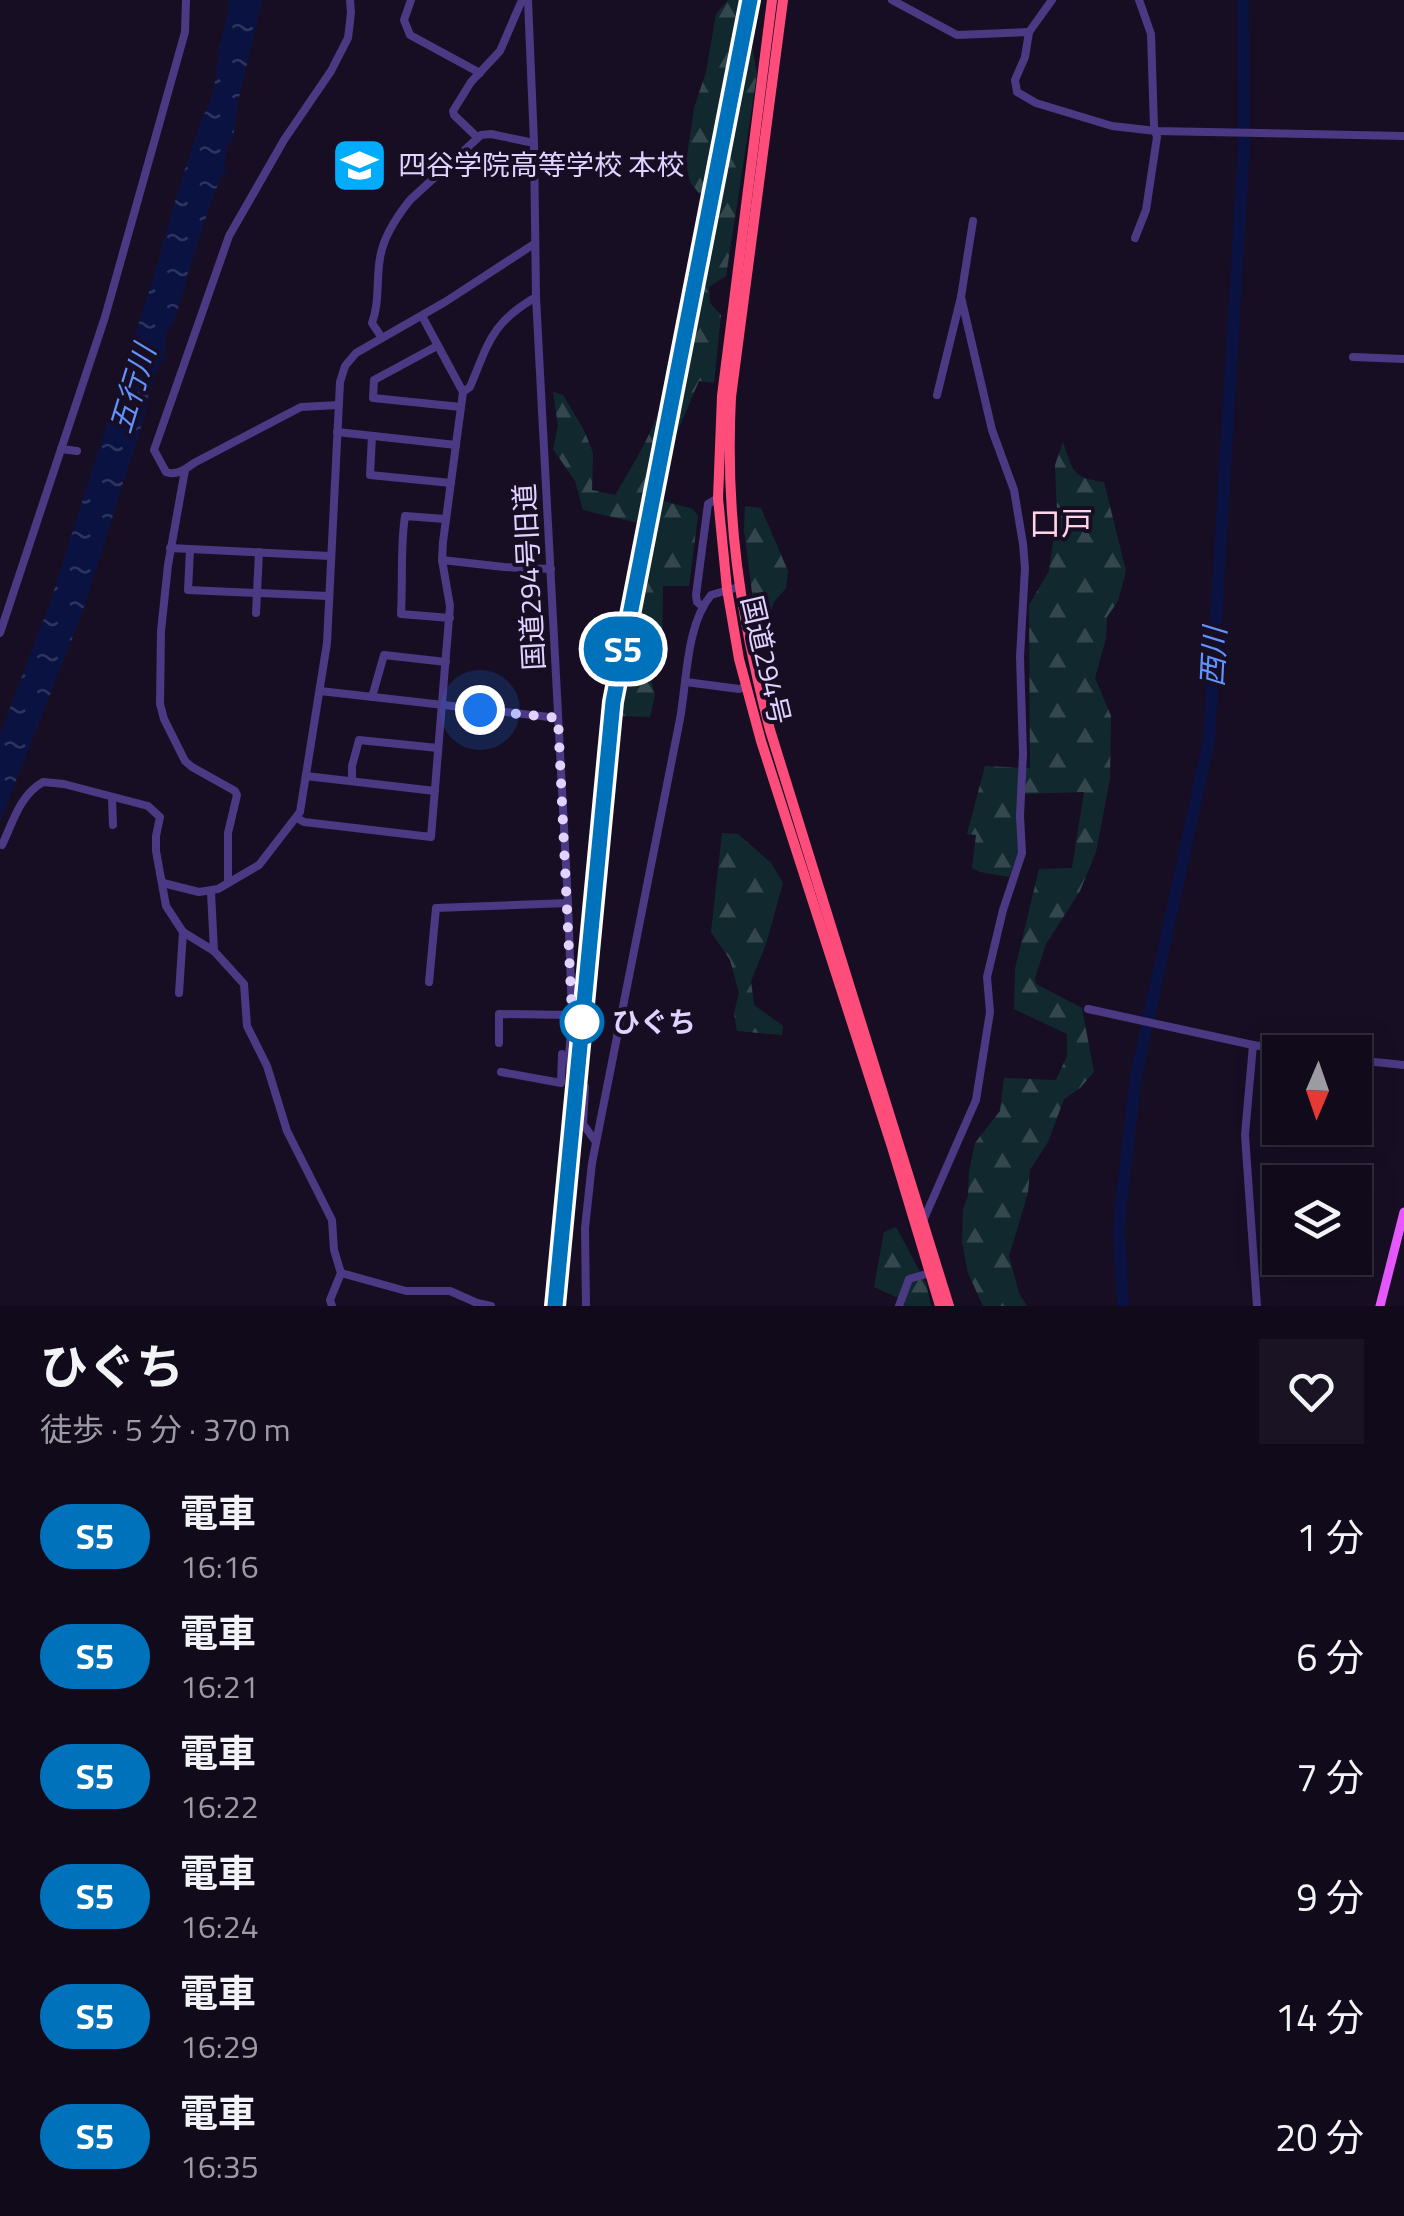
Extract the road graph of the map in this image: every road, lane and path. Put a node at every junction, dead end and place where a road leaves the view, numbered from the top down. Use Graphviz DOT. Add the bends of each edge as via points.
graph roads {
  1 [pos="186,0"];
  2 [pos="350,0"];
  3 [pos="411,0"];
  4 [pos="525,0"];
  5 [pos="772,0"];
  6 [pos="783,0"];
  7 [pos="892,0"];
  8 [pos="1052,0"];
  9 [pos="1139,0"];
  10 [pos="1030,32"];
  11 [pos="480,73"];
  12 [pos="1156,132"];
  13 [pos="1404,136"];
  14 [pos="477,137"];
  15 [pos="534,143"];
  16 [pos="973,220"];
  17 [pos="1135,238"];
  18 [pos="534,244"];
  19 [pos="536,297"];
  20 [pos="961,297"];
  21 [pos="422,316"];
  22 [pos="382,338"];
  23 [pos="437,346"];
  24 [pos="1354,357"];
  25 [pos="1404,359"];
  26 [pos="462,392"];
  27 [pos="937,395"];
  28 [pos="338,406"];
  29 [pos="461,407"];
  30 [pos="337,432"];
  31 [pos="372,436"];
  32 [pos="456,445"];
  33 [pos="62,449"];
  34 [pos="77,451"];
  35 [pos="184,470"];
  36 [pos="451,483"];
  37 [pos="718,498"];
  38 [pos="445,520"];
  39 [pos="170,548"];
  40 [pos="190,549"];
  41 [pos="259,552"];
  42 [pos="330,556"];
  43 [pos="442,560"];
  44 [pos="551,569"];
  45 [pos="733,588"];
  46 [pos="257,593"];
  47 [pos="328,596"];
  48 [pos="703,607"];
  49 [pos="256,612"];
  50 [pos="450,618"];
  51 [pos="0,633"];
  52 [pos="446,662"];
  53 [pos="686,682"];
  54 [pos="746,687"];
  55 [pos="320,692"];
  56 [pos="372,697"];
  57 [pos="442,706"];
  58 [pos="558,718"];
  59 [pos="438,748"];
  60 [pos="306,776"];
  61 [pos="352,781"];
  62 [pos="434,791"];
  63 [pos="112,797"];
  64 [pos="297,818"];
  65 [pos="113,825"];
  66 [pos="2,844"];
  67 [pos="163,883"];
  68 [pos="228,883"];
  69 [pos="211,892"];
  70 [pos="568,903"];
  71 [pos="183,932"];
  72 [pos="214,952"];
  73 [pos="429,982"];
  74 [pos="179,993"];
  75 [pos="1088,1008"];
  76 [pos="572,1015"];
  77 [pos="499,1043"];
  78 [pos="1253,1045"];
  79 [pos="1262,1046"];
  80 [pos="562,1054"];
  81 [pos="1372,1061"];
  82 [pos="1404,1064"];
  83 [pos="502,1072"];
  84 [pos="561,1073"];
  85 [pos="573,1074"];
  86 [pos="596,1142"];
  87 [pos="1403,1214"];
  88 [pos="923,1222"];
  89 [pos="341,1272"];
  90 [pos="930,1272"];
  91 [pos="332,1306"];
  92 [pos="490,1306"];
  93 [pos="586,1306"];
  94 [pos="899,1306"];
  95 [pos="940,1306"];
  96 [pos="948,1306"];
  97 [pos="1257,1306"];
  98 [pos="1380,1306"];
  1 -- 33 [label="street" via="185,32 131,229"];
  2 -- 35 [label="street" via="348,38 229,236 154,450 168,474"];
  3 -- 11 [label="street" via="404,23 412,38"];
  4 -- 11 [label="street" via="500,51"];
  4 -- 15 [label="street, 国道294号旧道"];
  5 -- 37 [label="highway, 国道294号" via="724,365"];
  6 -- 45 [label="highway, 国道294号" via="731,396"];
  7 -- 10 [label="street" via="957,34"];
  8 -- 10 [label="street"];
  9 -- 12 [label="street" via="1152,34"];
  10 -- 12 [label="street" via="1016,92 1112,126"];
  11 -- 14 [label="street" via="453,113"];
  12 -- 13 [label="street"];
  12 -- 17 [label="street" via="1146,210"];
  14 -- 15 [label="street"];
  14 -- 22 [label="street" via="410,200 380,252 372,323"];
  15 -- 18 [label="street, 国道294号旧道"];
  16 -- 20 [label="street"];
  18 -- 19 [label="street, 国道294号旧道"];
  18 -- 21 [label="street"];
  19 -- 26 [label="street" via="494,332 470,388"];
  19 -- 44 [label="street, 国道294号旧道"];
  20 -- 27 [label="street"];
  20 -- 88 [label="street" via="1023,544 1022,853 987,977 990,1012 976,1100"];
  21 -- 22 [label="street"];
  21 -- 23 [label="street"];
  22 -- 28 [label="street" via="350,359"];
  23 -- 26 [label="street"];
  23 -- 29 [label="street" via="374,380 373,398"];
  24 -- 25 [label="street"];
  26 -- 29 [label="street"];
  28 -- 30 [label="street"];
  28 -- 35 [label="street" via="301,407"];
  29 -- 32 [label="street"];
  30 -- 31 [label="street"];
  30 -- 42 [label="street"];
  31 -- 32 [label="street"];
  31 -- 36 [label="street" via="370,475"];
  32 -- 36 [label="street"];
  33 -- 34 [label="street"];
  33 -- 51 [label="street"];
  35 -- 39 [label="street"];
  36 -- 38 [label="street"];
  37 -- 45 [label="highway, 国道294号"];
  37 -- 48 [label="street, 国道294号旧道" via="708,504 696,596"];
  38 -- 43 [label="street"];
  38 -- 50 [label="street" via="405,516 401,614"];
  39 -- 40 [label="street"];
  39 -- 68 [label="street" via="161,709 185,761 237,795"];
  40 -- 41 [label="street"];
  40 -- 46 [label="street" via="188,590"];
  41 -- 42 [label="street"];
  41 -- 46 [label="street"];
  42 -- 47 [label="street"];
  43 -- 44 [label="street"];
  43 -- 50 [label="street"];
  44 -- 58 [label="street, 国道294号旧道"];
  45 -- 48 [label="street" via="712,595"];
  45 -- 54 [label="highway, 国道294号"];
  45 -- 88 [label="highway, 国道294号" via="770,730"];
  46 -- 47 [label="street"];
  46 -- 49 [label="street"];
  47 -- 55 [label="street"];
  48 -- 53 [label="street, 国道294号旧道"];
  50 -- 52 [label="street"];
  52 -- 56 [label="street" via="384,655"];
  52 -- 57 [label="street"];
  53 -- 54 [label="street"];
  53 -- 86 [label="street, 国道294号旧道"];
  54 -- 90 [label="highway, 国道294号"];
  55 -- 56 [label="street"];
  55 -- 60 [label="street"];
  56 -- 57 [label="street"];
  57 -- 58 [label="street"];
  57 -- 59 [label="street"];
  58 -- 70 [label="street, 国道294号旧道"];
  59 -- 61 [label="street" via="359,740"];
  59 -- 62 [label="street"];
  60 -- 61 [label="street"];
  60 -- 64 [label="street"];
  61 -- 62 [label="street"];
  62 -- 64 [label="street" via="430,838"];
  63 -- 65 [label="street"];
  63 -- 66 [label="street" via="43,782 22,802"];
  63 -- 67 [label="street" via="148,806 160,817 156,851"];
  64 -- 68 [label="street" via="259,865"];
  67 -- 69 [label="street"];
  67 -- 71 [label="street" via="166,906"];
  68 -- 69 [label="street"];
  69 -- 72 [label="street"];
  70 -- 73 [label="street" via="436,908"];
  70 -- 76 [label="street, 国道294号旧道"];
  71 -- 72 [label="street"];
  71 -- 74 [label="street"];
  72 -- 89 [label="street" via="244,984 247,1026 287,1132 332,1220"];
  75 -- 78 [label="street"];
  76 -- 77 [label="street" via="498,1014"];
  76 -- 85 [label="street, 国道294号旧道"];
  78 -- 79 [label="street"];
  78 -- 97 [label="street" via="1245,1135"];
  80 -- 84 [label="street"];
  81 -- 82 [label="street"];
  83 -- 84 [label="street" via="560,1082"];
  84 -- 85 [label="street"];
  85 -- 86 [label="street, 国道294号旧道" via="585,1087 583,1124"];
  86 -- 93 [label="street, 国道294号旧道"];
  87 -- 98 [label="main road"];
  88 -- 96 [label="highway, 国道294号"];
  89 -- 91 [label="street"];
  89 -- 92 [label="street" via="406,1290 450,1291"];
  90 -- 94 [label="street" via="909,1279"];
  90 -- 95 [label="highway, 国道294号"];
}
